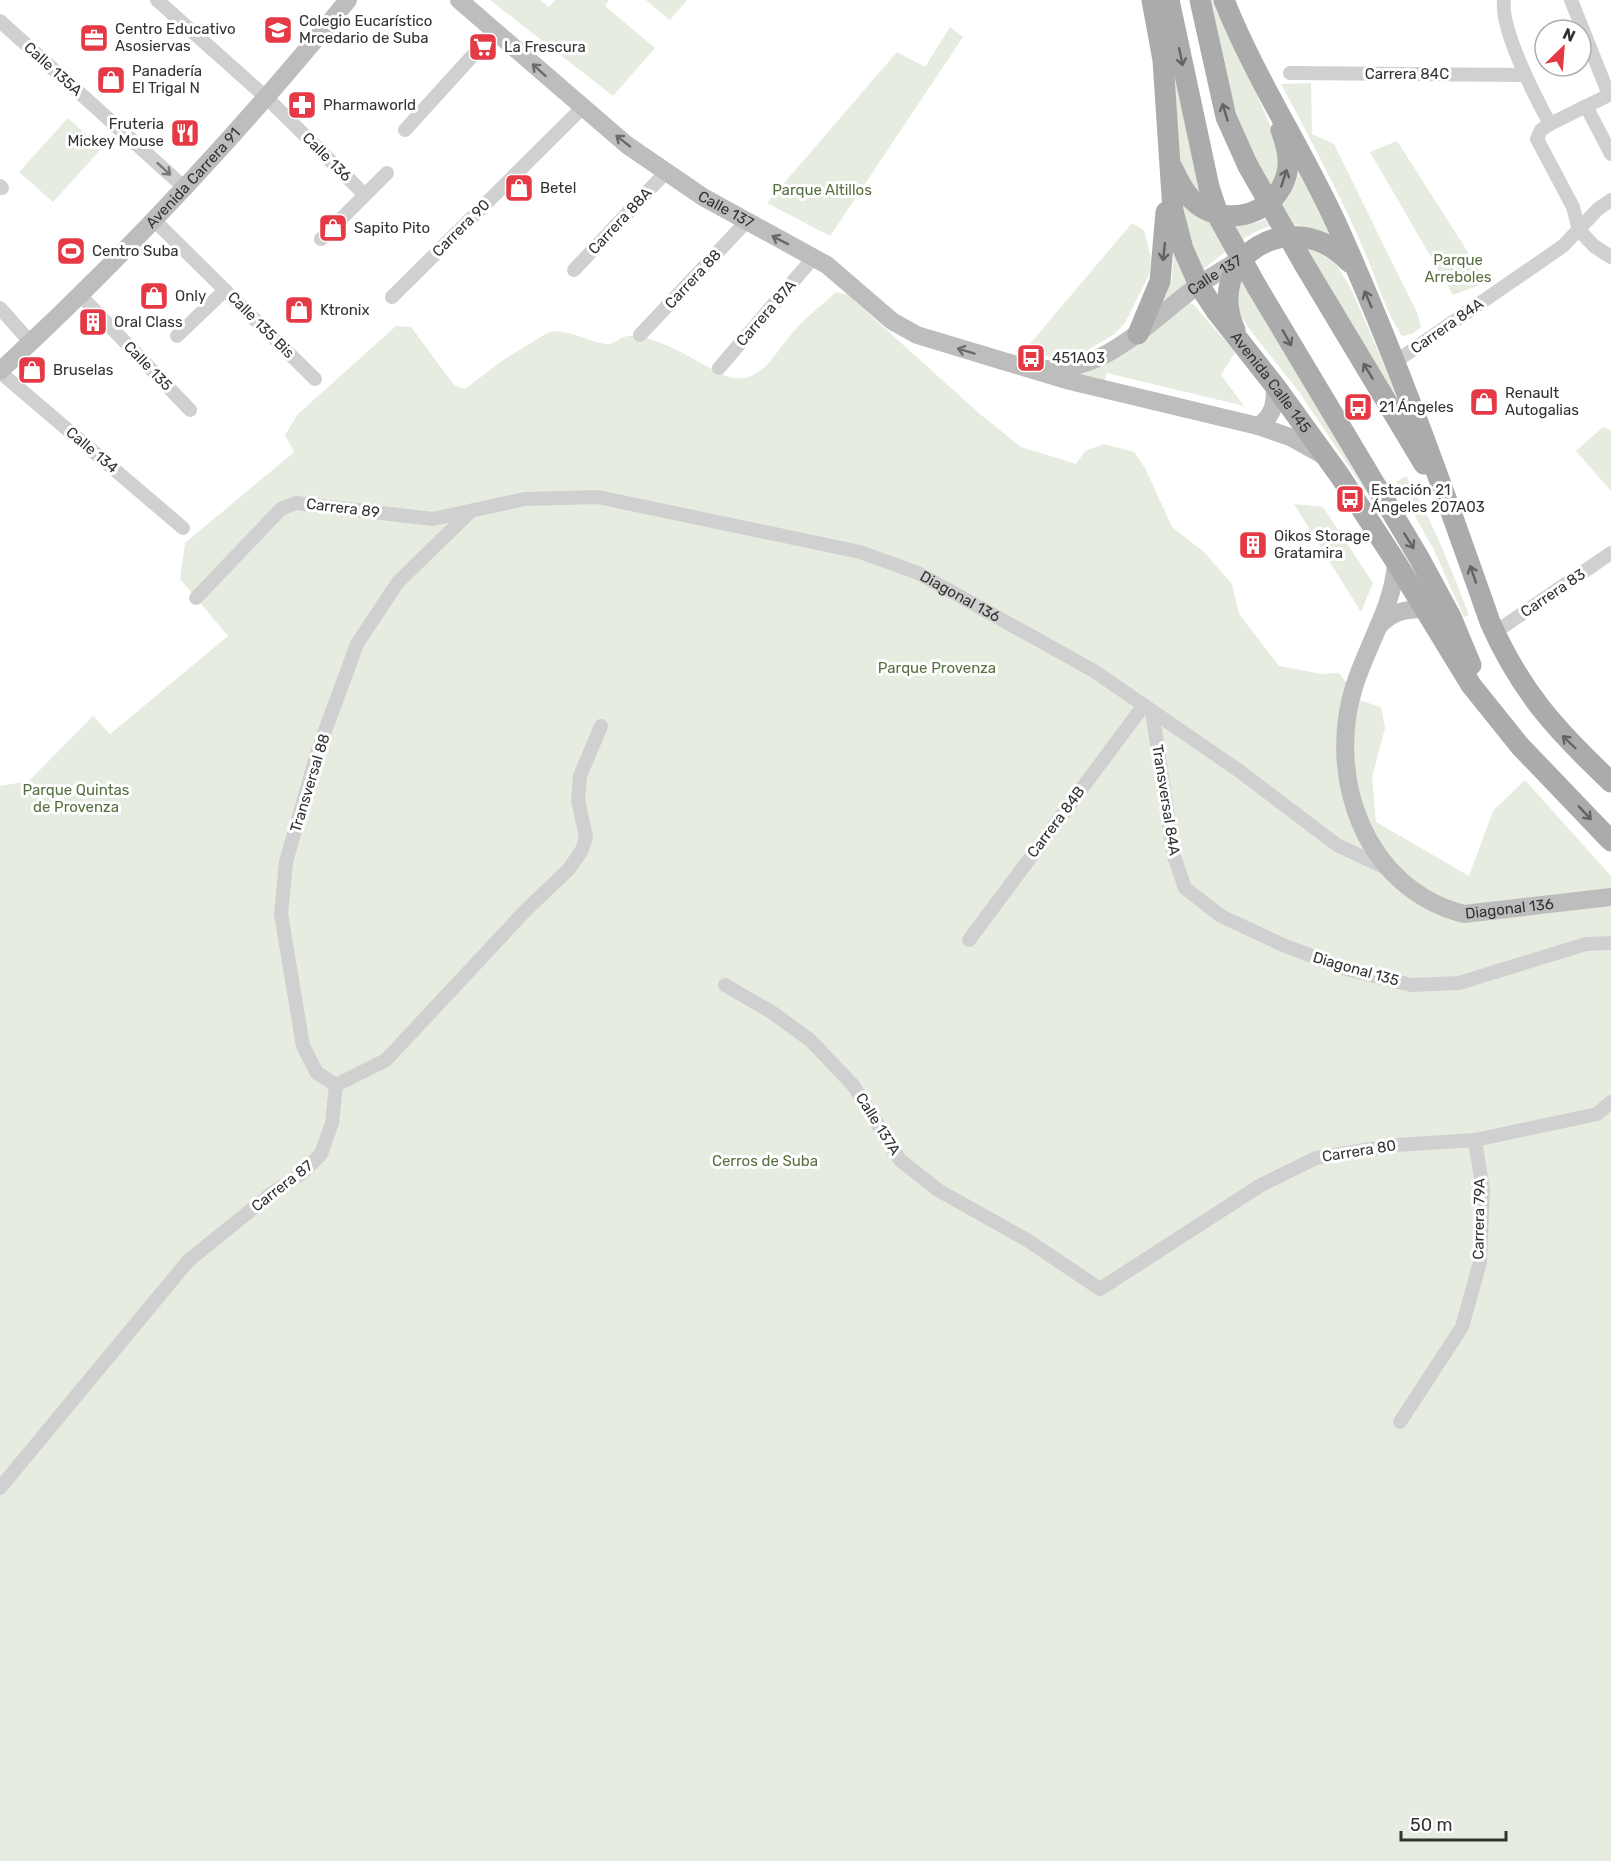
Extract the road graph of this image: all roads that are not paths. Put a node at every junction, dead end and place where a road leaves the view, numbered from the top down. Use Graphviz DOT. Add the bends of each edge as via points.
graph roads {
  1 [pos="157,0"];
  2 [pos="348,0"];
  3 [pos="459,0"];
  4 [pos="1152,0"];
  5 [pos="1169,0"];
  6 [pos="1200,0"];
  7 [pos="1224,0"];
  8 [pos="1518,0"];
  9 [pos="1571,0"];
  10 [pos="1503,2"];
  11 [pos="0,21"];
  12 [pos="495,31"];
  13 [pos="1290,73"];
  14 [pos="1524,75"];
  15 [pos="1265,88"];
  16 [pos="1610,95"];
  17 [pos="268,99"];
  18 [pos="1586,106"];
  19 [pos="582,108"];
  20 [pos="1550,124"];
  21 [pos="405,130"];
  22 [pos="1611,154"];
  23 [pos="1168,165"];
  24 [pos="666,172"];
  25 [pos="387,173"];
  26 [pos="186,189"];
  27 [pos="364,194"];
  28 [pos="1611,200"];
  29 [pos="155,221"];
  30 [pos="746,222"];
  31 [pos="1579,230"];
  32 [pos="321,239"];
  33 [pos="1249,254"];
  34 [pos="814,257"];
  35 [pos="1611,257"];
  36 [pos="574,270"];
  37 [pos="1358,276"];
  38 [pos="1199,285"];
  39 [pos="225,290"];
  40 [pos="81,296"];
  41 [pos="392,297"];
  42 [pos="0,308"];
  43 [pos="1138,334"];
  44 [pos="640,335"];
  45 [pos="177,336"];
  46 [pos="30,343"];
  47 [pos="1255,360"];
  48 [pos="1395,362"];
  49 [pos="1022,367"];
  50 [pos="719,368"];
  51 [pos="0,371"];
  52 [pos="315,379"];
  53 [pos="1275,386"];
  54 [pos="190,410"];
  55 [pos="1258,426"];
  56 [pos="1328,458"];
  57 [pos="470,512"];
  58 [pos="1450,512"];
  59 [pos="183,528"];
  60 [pos="1611,553"];
  61 [pos="1396,562"];
  62 [pos="196,598"];
  63 [pos="1424,609"];
  64 [pos="1377,628"];
  65 [pos="1494,633"];
  66 [pos="1148,708"];
  67 [pos="1502,724"];
  68 [pos="601,726"];
  69 [pos="1611,782"];
  70 [pos="1611,841"];
  71 [pos="1388,869"];
  72 [pos="1185,888"];
  73 [pos="1611,897"];
  74 [pos="969,940"];
  75 [pos="1611,943"];
  76 [pos="725,985"];
  77 [pos="336,1085"];
  78 [pos="1611,1102"];
  79 [pos="1475,1140"];
  80 [pos="1100,1289"];
  81 [pos="1400,1422"];
  82 [pos="0,1488"];
  1 -- 17 [label="street, Calle 136"];
  2 -- 17 [label="street, Avenida Carrera 91"];
  3 -- 12 [label="street, Calle 137"];
  4 -- 23 [label="main road, Avenida Calle 145" via="1163,60"];
  5 -- 67 [label="main road, Avenida Calle 145, one-way, bridge" via="1209,187 1220,220 1418,556"];
  58 -- 6 [label="main road, one-way, bridge" via="1248,166 1226,117"];
  7 -- 15 [label="main road"];
  8 -- 10 [label="street"];
  9 -- 16 [label="street"];
  10 -- 14 [label="street"];
  11 -- 26 [label="street, Calle 135A, one-way"];
  19 -- 12 [label="street, Calle 137, one-way"];
  12 -- 21 [label="street"];
  13 -- 14 [label="street, Carrera 84C"];
  14 -- 20 [label="street"];
  23 -- 15 [label="main road, one-way" via="1202,207 1227,217 1264,207 1280,191 1288,163 1278,118"];
  15 -- 37 [label="main road" via="1316,179"];
  16 -- 18 [label="street"];
  17 -- 26 [label="street, Avenida Carrera 91"];
  17 -- 27 [label="street, Calle 136"];
  18 -- 20 [label="street"];
  18 -- 22 [label="street"];
  24 -- 19 [label="street, Calle 137, one-way"];
  19 -- 41 [label="street, Carrera 90"];
  20 -- 31 [label="street" via="1541,130 1537,140 1574,207"];
  23 -- 38 [label="main road, Avenida Calle 145" via="1175,221"];
  23 -- 43 [label="main road, one-way" via="1160,281"];
  24 -- 30 [label="street, Calle 137"];
  24 -- 36 [label="street, Carrera 88A"];
  25 -- 27 [label="street"];
  26 -- 29 [label="street, Avenida Carrera 91"];
  27 -- 32 [label="street"];
  28 -- 31 [label="street, Carrera 84A"];
  29 -- 39 [label="street, Calle 135 Bis"];
  29 -- 40 [label="street, Avenida Carrera 91"];
  34 -- 30 [label="street, Calle 137, one-way"];
  30 -- 44 [label="street, Carrera 88"];
  31 -- 35 [label="street"];
  31 -- 48 [label="street, Carrera 84A" via="1563,246"];
  33 -- 37 [label="main road" via="1277,237 1309,236 1338,250"];
  33 -- 38 [label="street, Calle 137"];
  33 -- 47 [label="main road" via="1231,282 1228,301 1238,337"];
  49 -- 34 [label="street, Calle 137, one-way" via="917,335 892,321 839,273"];
  34 -- 50 [label="street, Carrera 87A"];
  48 -- 37 [label="main road, one-way"];
  38 -- 43 [label="street, Calle 137"];
  38 -- 47 [label="main road, Avenida Calle 145"];
  39 -- 45 [label="street"];
  39 -- 52 [label="street, Calle 135 Bis"];
  40 -- 46 [label="street, Avenida Carrera 91"];
  40 -- 54 [label="street, Calle 135"];
  42 -- 46 [label="street"];
  43 -- 49 [label="street, Calle 137" via="1117,349 1072,367"];
  46 -- 51 [label="street, Avenida Carrera 91"];
  47 -- 53 [label="main road, Avenida Calle 145"];
  48 -- 58 [label="main road"];
  49 -- 55 [label="street, Calle 137"];
  51 -- 59 [label="street, Calle 134"];
  53 -- 55 [label="street" via="1274,408"];
  53 -- 56 [label="main road, Avenida Calle 145"];
  55 -- 56 [label="street, Calle 137" via="1290,437"];
  56 -- 61 [label="main road, Avenida Calle 145"];
  57 -- 62 [label="street, Carrera 89" via="433,519 296,503 281,509"];
  57 -- 66 [label="street, Diagonal 136" via="525,499 598,497 860,552 918,573 1094,671"];
  57 -- 77 [label="street, Transversal 88" via="398,582 357,644 318,750 286,862 281,914 303,1046 317,1073"];
  65 -- 58 [label="main road, one-way"];
  60 -- 65 [label="street, Carrera 83"];
  61 -- 63 [label="main road, Avenida Calle 145"];
  61 -- 64 [label="street, Diagonal 136"];
  63 -- 64 [label="street" via="1392,614"];
  63 -- 67 [label="main road, Avenida Calle 145" via="1471,685"];
  64 -- 71 [label="street, Diagonal 136" via="1354,688 1345,741 1352,795 1365,834"];
  69 -- 65 [label="main road, one-way" via="1537,705 1514,673"];
  66 -- 71 [label="street, Diagonal 136" via="1337,845"];
  66 -- 72 [label="street, Transversal 84A" via="1174,856"];
  66 -- 74 [label="street, Carrera 84B"];
  67 -- 70 [label="main road, Avenida Calle 145, one-way"];
  68 -- 77 [label="street" via="580,776 578,800 586,837 569,869 386,1060"];
  71 -- 73 [label="street, Diagonal 136" via="1415,894 1464,914"];
  72 -- 75 [label="street, Diagonal 135" via="1221,916 1283,945 1346,969 1411,985 1459,983 1586,944"];
  76 -- 80 [label="street, Calle 137A" via="773,1012 810,1040 853,1085 900,1160 938,1190 1027,1240"];
  77 -- 82 [label="street, Carrera 87" via="332,1123 321,1154 301,1174 188,1261"];
  78 -- 79 [label="street, Carrera 80" via="1597,1114"];
  79 -- 80 [label="street, Carrera 80" via="1396,1145 1316,1158 1261,1185"];
  79 -- 81 [label="street, Carrera 79A" via="1483,1190 1480,1262 1462,1327"];
}
